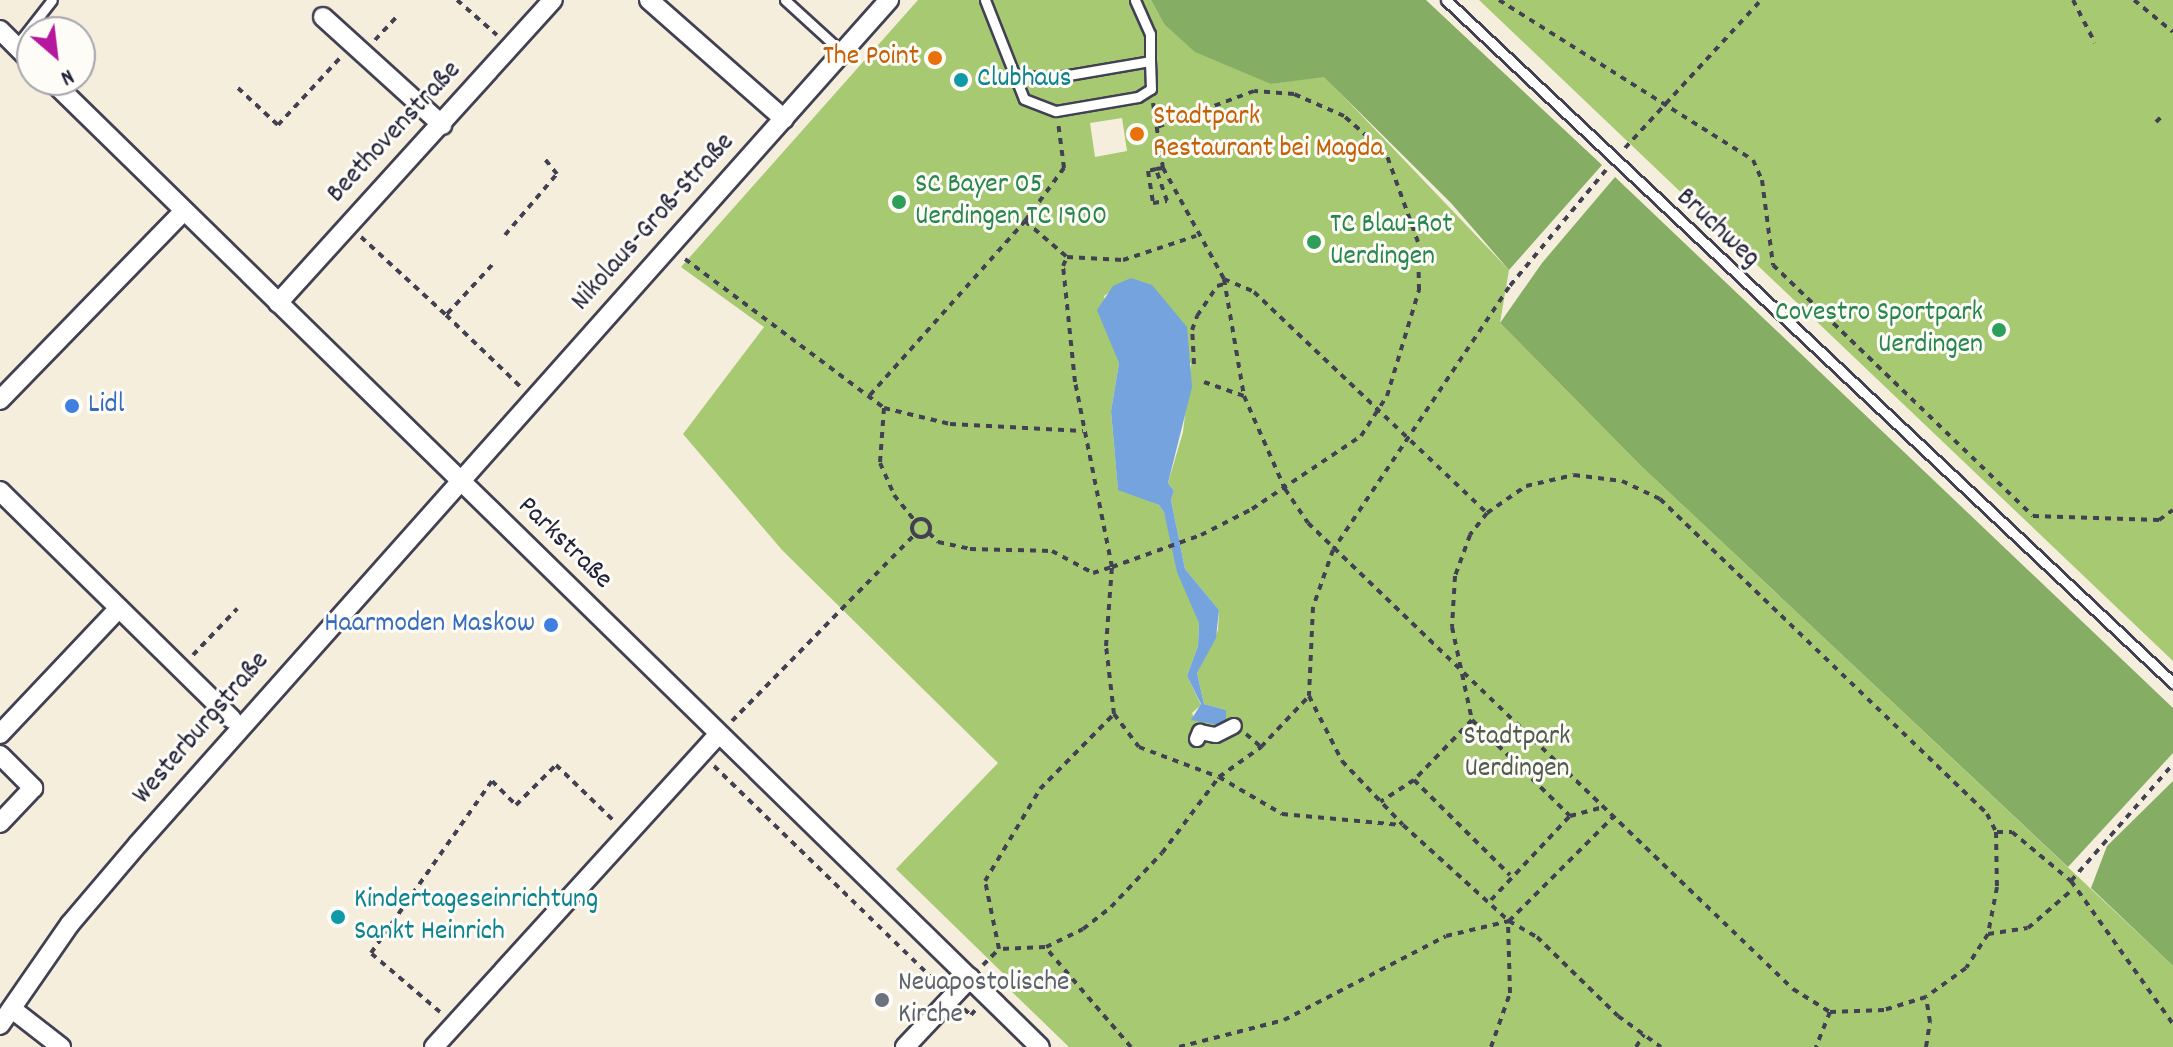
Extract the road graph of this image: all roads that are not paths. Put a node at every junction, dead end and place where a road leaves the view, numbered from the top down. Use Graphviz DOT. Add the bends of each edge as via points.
graph roads {
  1 [pos="52,0"];
  2 [pos="553,0"];
  3 [pos="649,0"];
  4 [pos="785,0"];
  5 [pos="889,0"];
  6 [pos="985,0"];
  7 [pos="1135,0"];
  8 [pos="1446,0"];
  9 [pos="39,16"];
  10 [pos="323,17"];
  11 [pos="0,30"];
  12 [pos="16,46"];
  13 [pos="843,53"];
  14 [pos="1150,61"];
  15 [pos="1013,75"];
  16 [pos="67,96"];
  17 [pos="784,119"];
  18 [pos="442,125"];
  19 [pos="184,211"];
  20 [pos="278,303"];
  21 [pos="0,400"];
  22 [pos="458,481"];
  23 [pos="2,498"];
  24 [pos="119,608"];
  25 [pos="2173,683"];
  26 [pos="232,719"];
  27 [pos="1236,727"];
  28 [pos="0,734"];
  29 [pos="719,734"];
  30 [pos="1197,739"];
  31 [pos="0,755"];
  32 [pos="0,823"];
  33 [pos="970,978"];
  34 [pos="12,1009"];
  35 [pos="0,1025"];
  36 [pos="61,1047"];
  37 [pos="434,1047"];
  38 [pos="905,1047"];
  39 [pos="1040,1047"];
  1 -- 9 [label="lane"];
  2 -- 18 [label="street, Beethovenstraße"];
  3 -- 17 [label="street"];
  4 -- 13 [label="lane"];
  5 -- 13 [label="street, Nikolaus-Groß-Straße"];
  6 -- 15 [label="lane"];
  7 -- 14 [label="lane" via="1150,34"];
  8 -- 25 [label="lane, Bruchweg"];
  10 -- 18 [label="street"];
  11 -- 12 [label="street"];
  13 -- 17 [label="street, Nikolaus-Groß-Straße"];
  14 -- 15 [label="lane" via="1051,78"];
  14 -- 15 [label="lane" via="1151,89 1138,97 1056,111 1024,99"];
  16 -- 19 [label="street, Parkstraße"];
  17 -- 22 [label="street, Nikolaus-Groß-Straße"];
  18 -- 20 [label="street, Beethovenstraße"];
  19 -- 20 [label="street, Parkstraße"];
  19 -- 21 [label="street"];
  20 -- 22 [label="street, Parkstraße"];
  22 -- 29 [label="street, Parkstraße"];
  22 -- 34 [label="street, Westerburgstraße" via="118,867 28,980"];
  23 -- 24 [label="street"];
  24 -- 26 [label="street"];
  24 -- 28 [label="street"];
  27 -- 30 [label="street" via="1216,735 1200,732"];
  29 -- 33 [label="street, Parkstraße"];
  29 -- 37 [label="street"];
  31 -- 32 [label="street" via="33,788"];
  33 -- 38 [label="street"];
  33 -- 39 [label="street, Parkstraße"];
  34 -- 35 [label="street, Westerburgstraße"];
  34 -- 36 [label="street"];
}
